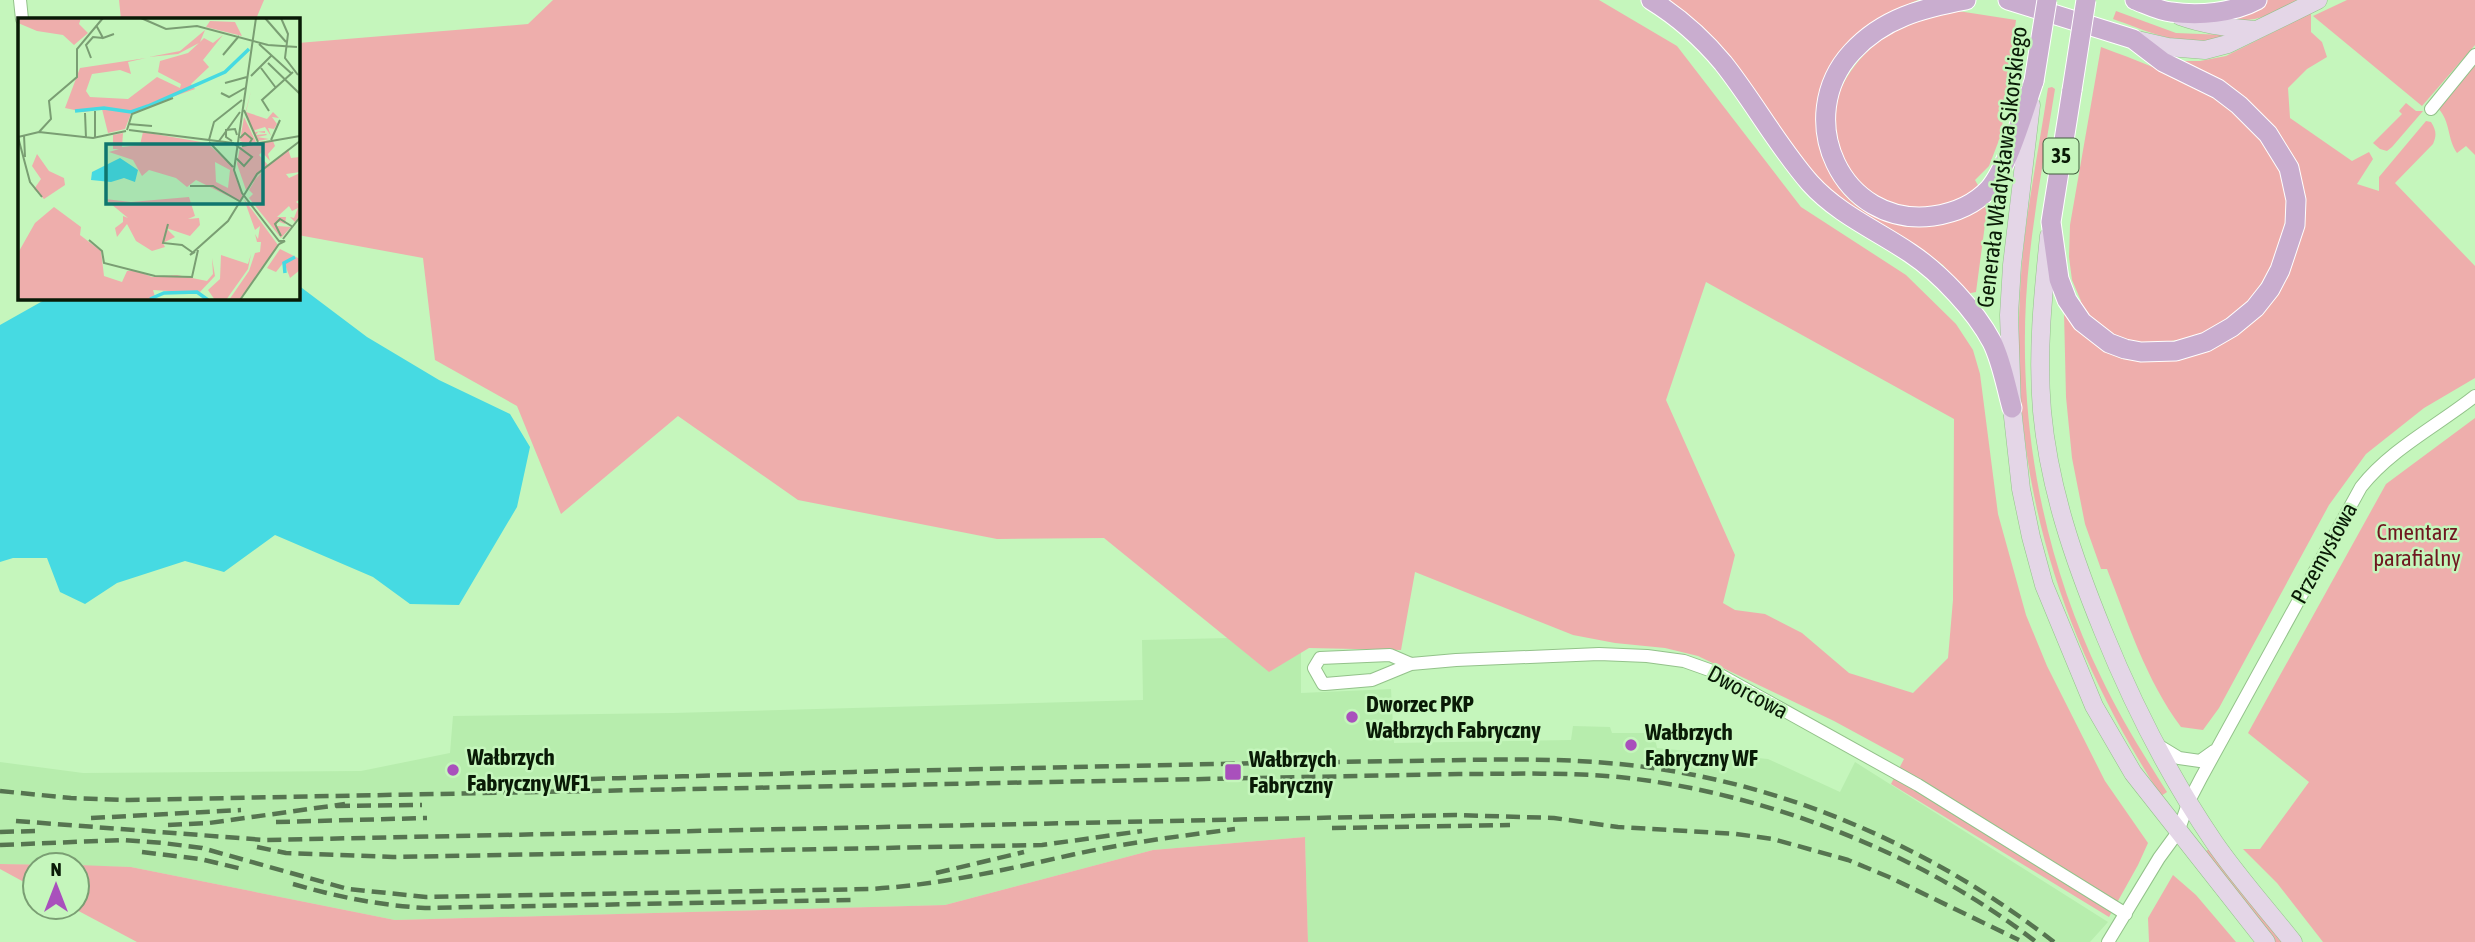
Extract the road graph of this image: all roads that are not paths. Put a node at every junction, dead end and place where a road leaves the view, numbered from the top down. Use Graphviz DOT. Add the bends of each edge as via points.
graph roads {
  1 [pos="20,0"];
  2 [pos="1651,0"];
  3 [pos="1966,0"];
  4 [pos="2008,0"];
  5 [pos="2047,0"];
  6 [pos="2086,0"];
  7 [pos="2135,0"];
  8 [pos="2257,0"];
  9 [pos="2318,0"];
  10 [pos="2170,12"];
  11 [pos="22,18"];
  12 [pos="2255,30"];
  13 [pos="2133,39"];
  14 [pos="2475,55"];
  15 [pos="2034,81"];
  16 [pos="2431,108"];
  17 [pos="2051,222"];
  18 [pos="2475,396"];
  19 [pos="2012,408"];
  20 [pos="1411,664"];
  21 [pos="2153,742"];
  22 [pos="2218,748"];
  23 [pos="2189,801"];
  24 [pos="2178,832"];
  25 [pos="2126,914"];
  26 [pos="2108,942"];
  27 [pos="2266,942"];
  28 [pos="2293,942"];
  1 -- 11 [label="street"];
  2 -- 19 [label="main road" via="1722,62 1813,185 1856,221 1911,253 1946,282 1992,343"];
  3 -- 15 [label="main road" via="1898,18 1852,52 1840,68 1826,106 1826,127 1839,174 1871,206 1903,217 1940,215 1962,208 1992,184"];
  4 -- 13 [label="main road"];
  5 -- 15 [label="main road, Generała Władysława Sikorskiego / 35, bridge"];
  6 -- 17 [label="main road, 35, bridge"];
  7 -- 10 [label="main road"];
  8 -- 10 [label="main road" via="2221,12"];
  9 -- 12 [label="main road"];
  10 -- 12 [label="main road" via="2202,24"];
  12 -- 13 [label="main road" via="2205,50"];
  13 -- 17 [label="main road" via="2163,62 2218,89 2268,134 2289,168 2296,200 2295,225 2280,270 2255,308 2206,342 2176,351 2125,349 2095,334 2067,300 2059,279"];
  14 -- 16 [label="street"];
  15 -- 19 [label="main road, Generała Władysława Sikorskiego / 35" via="2012,265"];
  17 -- 21 [label="main road, 35" via="2040,322 2040,375 2051,472 2076,565"];
  18 -- 22 [label="street, Przemysłowa" via="2404,446 2361,487"];
  19 -- 24 [label="main road, Generała Władysława Sikorskiego / 35" via="2021,489 2045,585 2094,706 2133,773"];
  20 -- 20 [label="street, Dworcowa" via="1390,655 1320,658 1314,668 1323,684 1372,680"];
  20 -- 25 [label="street, Dworcowa" via="1599,654 1684,661 1705,668 1919,785"];
  21 -- 22 [label="street" via="2179,758 2200,761"];
  21 -- 23 [label="main road, 35"];
  22 -- 23 [label="street, Przemysłowa"];
  23 -- 24 [label="street, Przemysłowa"];
  23 -- 28 [label="main road, 35" via="2214,841"];
  24 -- 25 [label="street, Przemysłowa"];
  24 -- 27 [label="main road, Generała Władysława Sikorskiego / 35"];
  25 -- 26 [label="street, Przemysłowa"];
}
